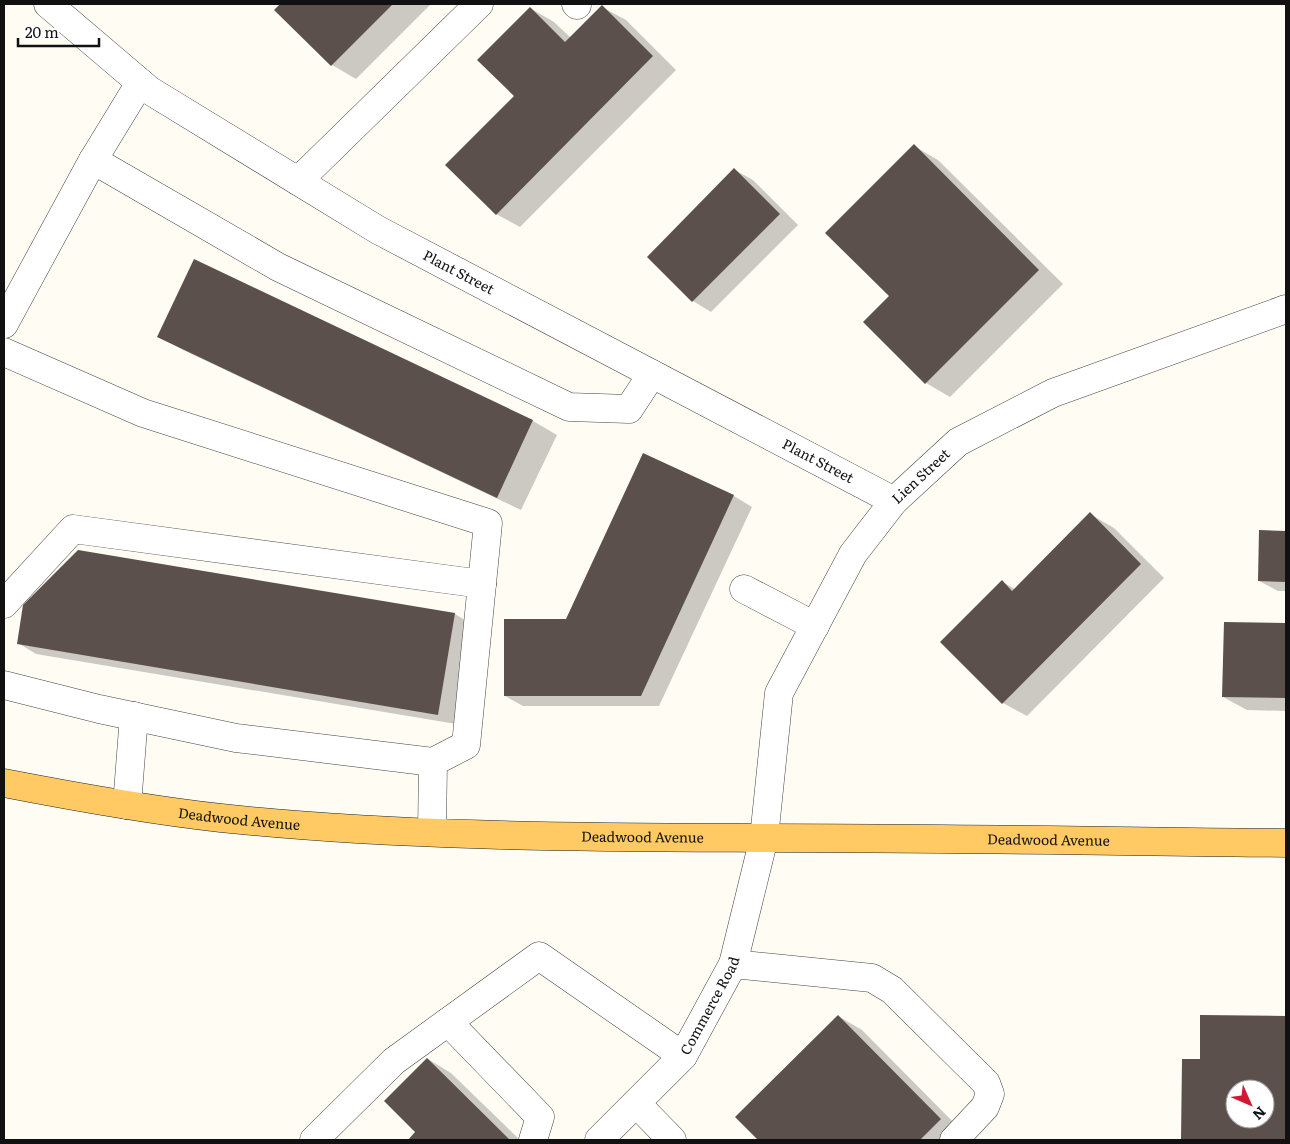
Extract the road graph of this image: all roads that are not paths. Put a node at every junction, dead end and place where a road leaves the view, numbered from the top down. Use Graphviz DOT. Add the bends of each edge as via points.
graph roads {
  1 [pos="48,4"];
  2 [pos="479,4"];
  3 [pos="140,83"];
  4 [pos="93,160"];
  5 [pos="298,181"];
  6 [pos="1286,309"];
  7 [pos="4,324"];
  8 [pos="4,352"];
  9 [pos="652,374"];
  10 [pos="894,501"];
  11 [pos="482,584"];
  12 [pos="744,589"];
  13 [pos="4,604"];
  14 [pos="815,626"];
  15 [pos="4,686"];
  16 [pos="134,716"];
  17 [pos="433,762"];
  18 [pos="4,783"];
  19 [pos="126,805"];
  20 [pos="432,832"];
  21 [pos="764,838"];
  22 [pos="1286,843"];
  23 [pos="732,964"];
  24 [pos="448,1022"];
  25 [pos="683,1056"];
  26 [pos="636,1103"];
  27 [pos="314,1140"];
  28 [pos="533,1140"];
  29 [pos="599,1140"];
  30 [pos="672,1140"];
  31 [pos="954,1140"];
  1 -- 3 [label="street, Plant Street"];
  2 -- 5 [label="street"];
  3 -- 4 [label="street"];
  3 -- 5 [label="street, Plant Street"];
  4 -- 7 [label="street"];
  4 -- 9 [label="street" via="278,266 569,407 629,409"];
  5 -- 9 [label="street, Plant Street" via="378,230"];
  6 -- 10 [label="street, Lien Street" via="1053,393 958,442"];
  8 -- 11 [label="street" via="143,413 488,523"];
  9 -- 10 [label="street, Plant Street"];
  10 -- 14 [label="street, Lien Street" via="854,554"];
  11 -- 13 [label="street" via="73,528"];
  11 -- 17 [label="street" via="466,745"];
  12 -- 14 [label="street"];
  14 -- 21 [label="street, Lien Street" via="779,693"];
  15 -- 16 [label="street"];
  16 -- 17 [label="street" via="236,738"];
  16 -- 19 [label="street"];
  17 -- 20 [label="street"];
  18 -- 19 [label="main road, Deadwood Avenue"];
  19 -- 20 [label="main road, Deadwood Avenue" via="308,826"];
  20 -- 21 [label="main road, Deadwood Avenue"];
  21 -- 22 [label="main road, Deadwood Avenue"];
  21 -- 23 [label="street, Commerce Road"];
  23 -- 25 [label="street, Commerce Road"];
  23 -- 31 [label="street" via="872,978 892,990 986,1083 990,1094 985,1107"];
  24 -- 25 [label="street" via="539,956"];
  24 -- 27 [label="street" via="394,1061"];
  24 -- 28 [label="street" via="540,1117"];
  25 -- 26 [label="street, Commerce Road"];
  26 -- 29 [label="street, Commerce Road"];
  26 -- 30 [label="street"];
}
